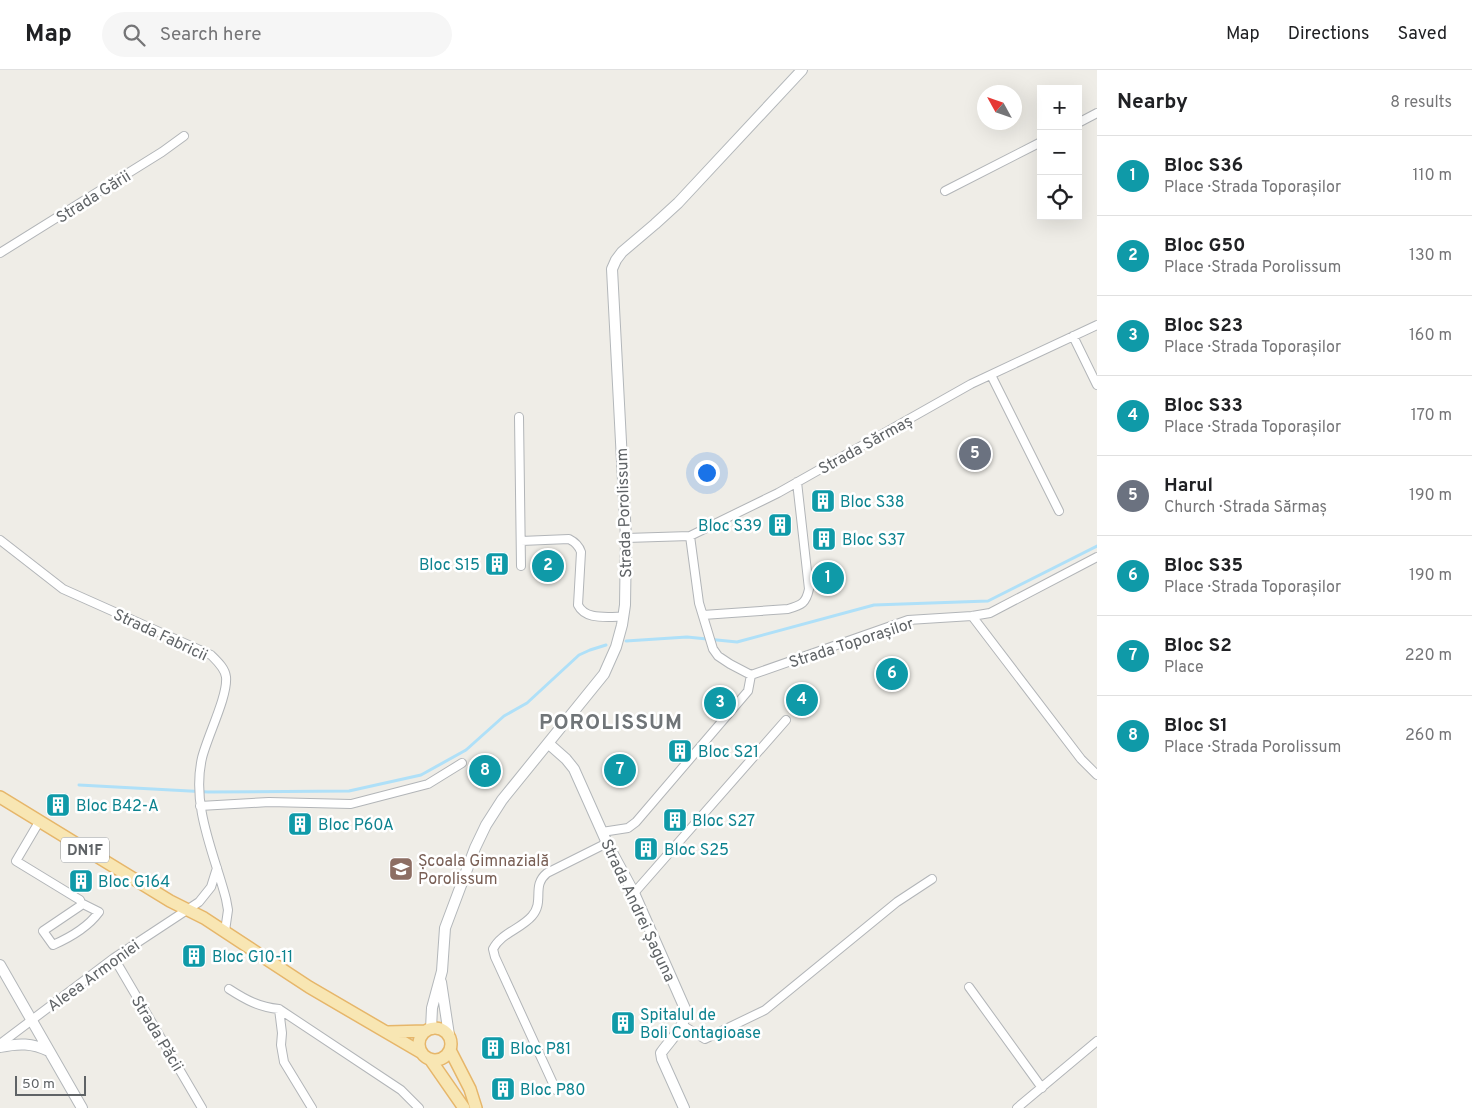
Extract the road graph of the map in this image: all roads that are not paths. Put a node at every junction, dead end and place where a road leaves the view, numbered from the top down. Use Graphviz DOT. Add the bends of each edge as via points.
graph roads {
  1 [pos="802,70"];
  2 [pos="1097,113"];
  3 [pos="1082,121"];
  4 [pos="184,136"];
  5 [pos="1037,144"];
  6 [pos="945,191"];
  7 [pos="0,253"];
  8 [pos="1097,325"];
  9 [pos="1073,336"];
  10 [pos="991,375"];
  11 [pos="1097,385"];
  12 [pos="519,417"];
  13 [pos="797,482"];
  14 [pos="1059,511"];
  15 [pos="690,536"];
  16 [pos="626,538"];
  17 [pos="0,540"];
  18 [pos="521,541"];
  19 [pos="1097,557"];
  20 [pos="521,566"];
  21 [pos="703,615"];
  22 [pos="972,616"];
  23 [pos="623,617"];
  24 [pos="751,675"];
  25 [pos="786,720"];
  26 [pos="549,744"];
  27 [pos="462,763"];
  28 [pos="1096,772"];
  29 [pos="0,798"];
  30 [pos="200,802"];
  31 [pos="39,822"];
  32 [pos="602,832"];
  33 [pos="607,844"];
  34 [pos="217,866"];
  35 [pos="932,879"];
  36 [pos="634,893"];
  37 [pos="81,903"];
  38 [pos="187,910"];
  39 [pos="225,932"];
  40 [pos="114,958"];
  41 [pos="0,965"];
  42 [pos="440,981"];
  43 [pos="969,987"];
  44 [pos="229,989"];
  45 [pos="279,1009"];
  46 [pos="32,1020"];
  47 [pos="682,1025"];
  48 [pos="429,1030"];
  49 [pos="388,1032"];
  50 [pos="448,1035"];
  51 [pos="1097,1041"];
  52 [pos="0,1045"];
  53 [pos="450,1050"];
  54 [pos="49,1051"];
  55 [pos="426,1056"];
  56 [pos="1042,1088"];
  57 [pos="556,1090"];
  58 [pos="82,1108"];
  59 [pos="202,1108"];
  60 [pos="312,1108"];
  61 [pos="419,1108"];
  62 [pos="464,1108"];
  63 [pos="476,1108"];
  64 [pos="684,1108"];
  65 [pos="1016,1108"];
  1 -- 16 [label="main road, Strada Porolissum" via="678,203 622,252 612,269"];
  2 -- 3 [label="street"];
  4 -- 7 [label="street, Strada Gării"];
  5 -- 6 [label="street"];
  8 -- 9 [label="street, Strada Sărmaș"];
  9 -- 10 [label="street, Strada Sărmaș"];
  9 -- 11 [label="street"];
  10 -- 13 [label="street, Strada Sărmaș"];
  10 -- 14 [label="street"];
  12 -- 18 [label="street"];
  13 -- 15 [label="street, Strada Sărmaș"];
  13 -- 21 [label="street" via="809,588 807,598 801,605 788,610"];
  15 -- 16 [label="street, Strada Sărmaș"];
  15 -- 21 [label="street"];
  16 -- 23 [label="main road, Strada Porolissum"];
  17 -- 30 [label="street, Strada Fabricii" via="63,589 211,655 223,668 226,677 224,692 202,757 198,781"];
  18 -- 20 [label="street"];
  18 -- 23 [label="street" via="573,541 580,552 580,608 592,616"];
  19 -- 22 [label="street, Strada Toporașilor" via="990,613"];
  21 -- 24 [label="street" via="718,656"];
  22 -- 24 [label="street, Strada Toporașilor" via="908,620"];
  22 -- 28 [label="street" via="1081,759"];
  23 -- 26 [label="main road, Strada Porolissum" via="616,647 604,674"];
  24 -- 32 [label="street" via="748,690 636,822 628,828"];
  25 -- 36 [label="street"];
  26 -- 32 [label="main road, Strada Andrei Șaguna" via="574,769"];
  26 -- 42 [label="main road, Strada Porolissum" via="502,800 474,848 445,928"];
  27 -- 30 [label="street" via="428,784 351,804"];
  29 -- 31 [label="main road, DN1F"];
  30 -- 34 [label="street, Strada Fabricii"];
  31 -- 37 [label="street" via="16,861"];
  31 -- 38 [label="main road, DN1F"];
  32 -- 33 [label="main road, Strada Andrei Șaguna"];
  33 -- 36 [label="main road, Strada Andrei Șaguna"];
  33 -- 57 [label="street" via="541,877 539,906 532,916 496,942 493,948"];
  34 -- 38 [label="street" via="206,895"];
  34 -- 39 [label="street, Strada Fabricii" via="228,910"];
  35 -- 47 [label="street" via="897,902 765,1010 706,1039"];
  36 -- 47 [label="main road, Strada Andrei Șaguna" via="686,1010"];
  37 -- 37 [label="street" via="99,912 64,941 52,945 42,932"];
  38 -- 39 [label="main road, DN1F"];
  38 -- 40 [label="street, Aleea Armoniei"];
  39 -- 49 [label="main road, DN1F" via="309,987"];
  40 -- 46 [label="street, Aleea Armoniei"];
  40 -- 59 [label="street, Strada Păcii"];
  41 -- 46 [label="main road"];
  42 -- 48 [label="main road, Strada Porolissum"];
  42 -- 50 [label="main road, Strada Porolissum"];
  43 -- 56 [label="street"];
  44 -- 45 [label="street" via="264,1008"];
  45 -- 60 [label="street" via="284,1062"];
  45 -- 61 [label="street" via="401,1090"];
  46 -- 52 [label="street, Aleea Armoniei"];
  46 -- 54 [label="main road"];
  47 -- 64 [label="main road" via="661,1053"];
  48 -- 49 [label="main road"];
  48 -- 50 [label="main road" via="441,1029"];
  48 -- 55 [label="main road" via="423,1034 419,1044"];
  49 -- 55 [label="main road, DN1F"];
  50 -- 53 [label="main road"];
  51 -- 56 [label="street"];
  52 -- 54 [label="main road" via="27,1043"];
  53 -- 55 [label="main road" via="440,1060"];
  53 -- 63 [label="main road"];
  54 -- 58 [label="main road"];
  55 -- 62 [label="main road, DN1F"];
  56 -- 65 [label="street"];
}
